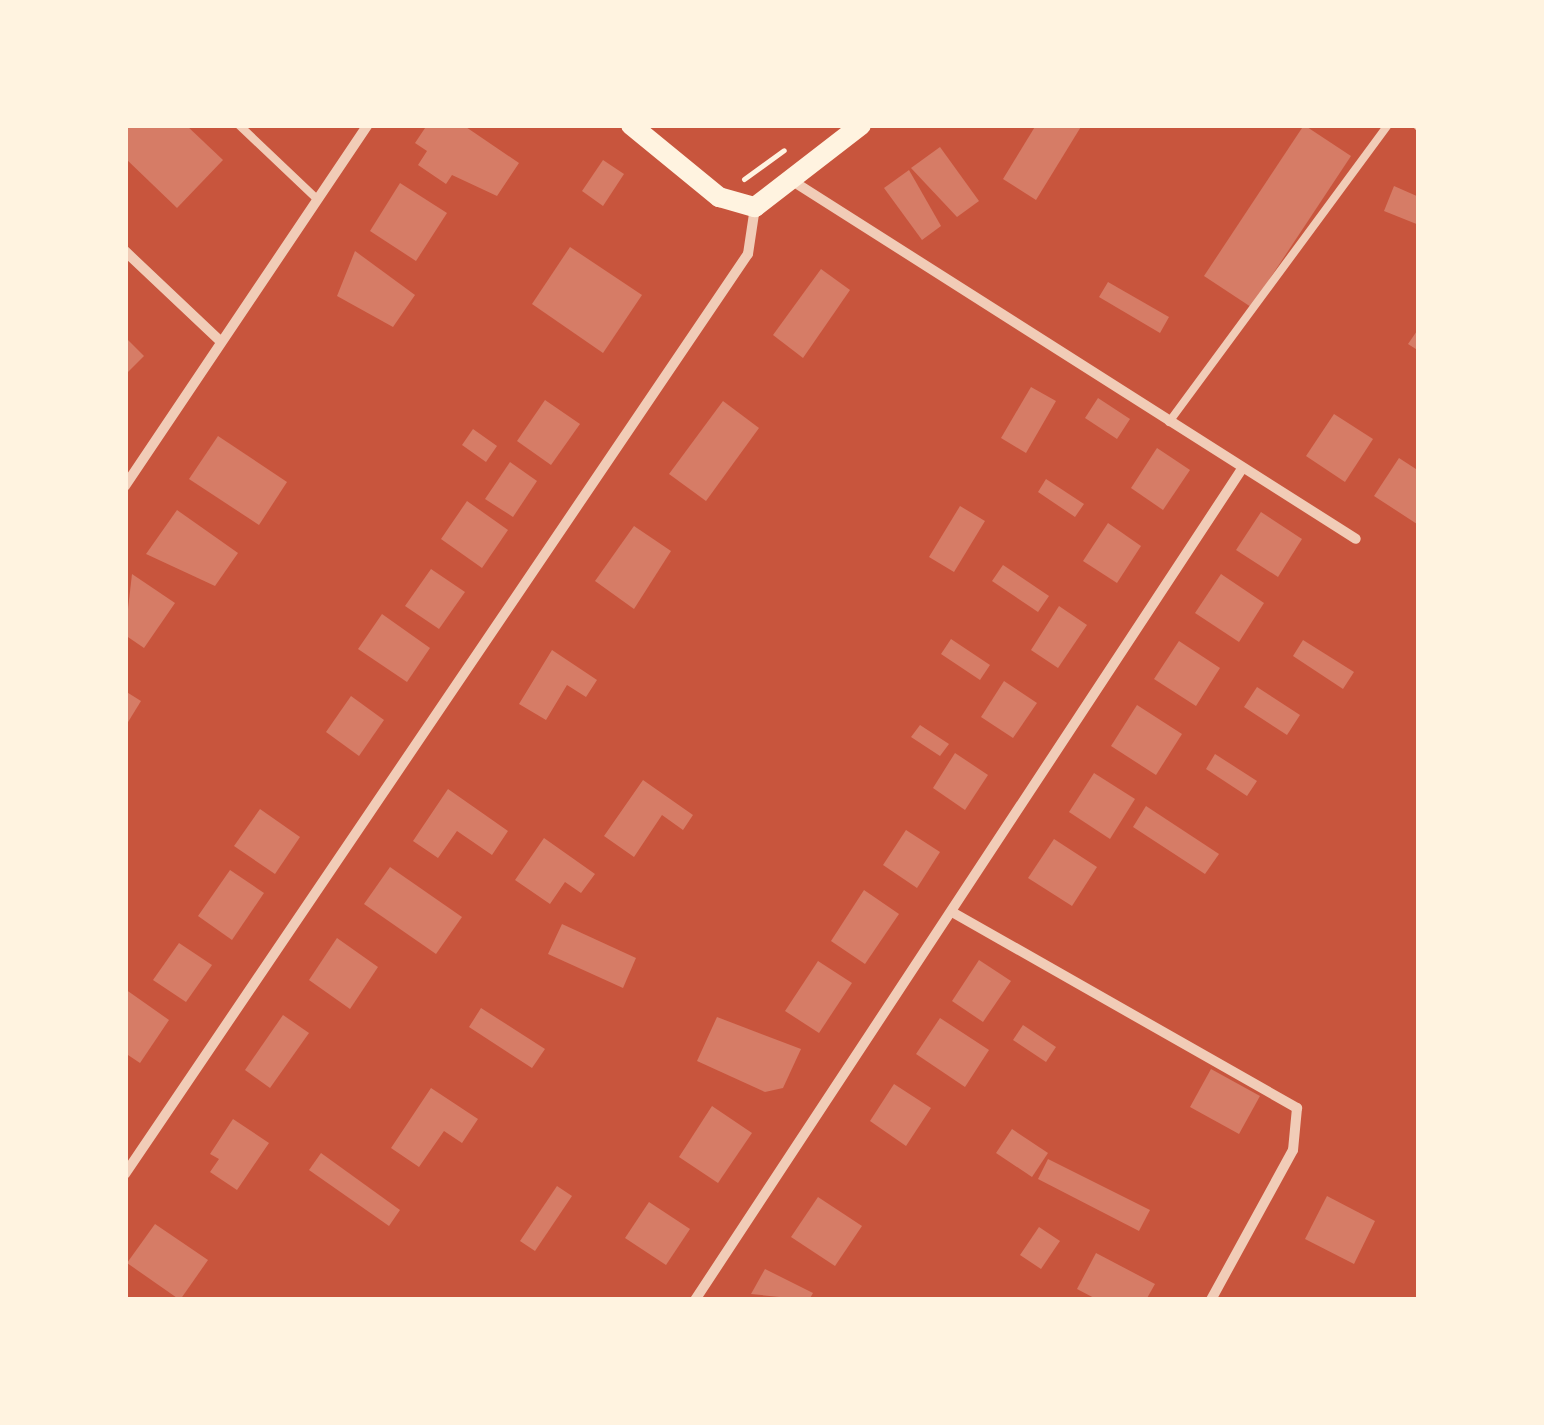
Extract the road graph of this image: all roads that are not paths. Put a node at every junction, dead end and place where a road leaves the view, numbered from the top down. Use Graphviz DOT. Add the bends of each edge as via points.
graph roads {
  1 [pos="239,125"];
  2 [pos="368,125"];
  3 [pos="631,125"];
  4 [pos="861,125"];
  5 [pos="1388,125"];
  6 [pos="790,180"];
  7 [pos="317,198"];
  8 [pos="755,207"];
  9 [pos="125,251"];
  10 [pos="220,340"];
  11 [pos="1169,422"];
  12 [pos="1242,469"];
  13 [pos="126,484"];
  14 [pos="1356,538"];
  15 [pos="952,912"];
  16 [pos="125,1174"];
  17 [pos="695,1300"];
  18 [pos="1211,1300"];
  1 -- 7 [label="lane"];
  2 -- 7 [label="street"];
  3 -- 8 [label="main road" via="719,197"];
  4 -- 6 [label="main road"];
  5 -- 11 [label="lane"];
  6 -- 8 [label="main road"];
  6 -- 11 [label="street"];
  7 -- 10 [label="street"];
  8 -- 16 [label="street" via="748,254"];
  9 -- 10 [label="street"];
  10 -- 13 [label="street"];
  11 -- 12 [label="street"];
  12 -- 14 [label="street"];
  12 -- 15 [label="street"];
  15 -- 17 [label="street"];
  15 -- 18 [label="street" via="1297,1108 1293,1150"];
}
